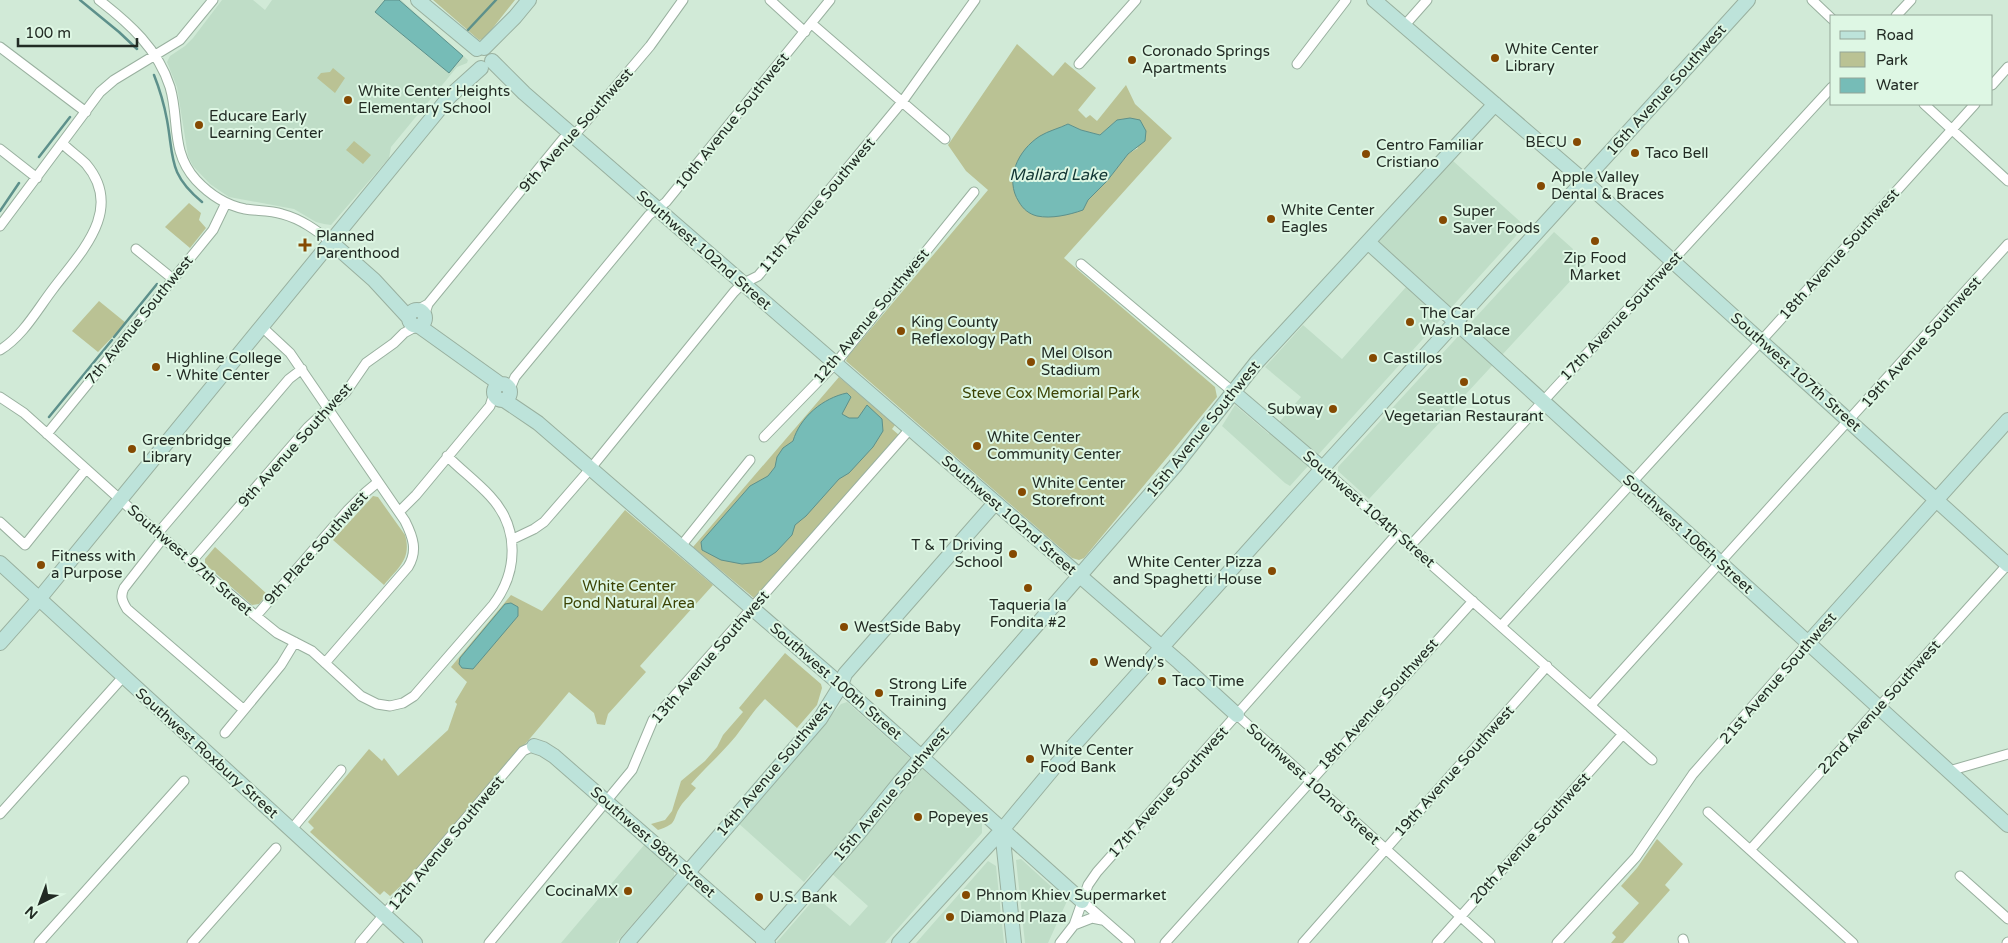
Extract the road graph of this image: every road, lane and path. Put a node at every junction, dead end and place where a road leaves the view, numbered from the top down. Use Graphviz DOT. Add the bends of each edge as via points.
graph roads {
  1 [pos="99,0"];
  2 [pos="213,0"];
  3 [pos="418,0"];
  4 [pos="529,0"];
  5 [pos="683,0"];
  6 [pos="770,0"];
  7 [pos="830,0"];
  8 [pos="975,0"];
  9 [pos="1136,0"];
  10 [pos="1346,0"];
  11 [pos="1374,0"];
  12 [pos="1427,0"];
  13 [pos="1748,0"];
  14 [pos="1812,0"];
  15 [pos="1911,0"];
  16 [pos="1897,15"];
  17 [pos="1830,17"];
  18 [pos="812,24"];
  19 [pos="1404,26"];
  20 [pos="805,32"];
  21 [pos="0,47"];
  22 [pos="155,55"];
  23 [pos="482,58"];
  24 [pos="1079,64"];
  25 [pos="1297,64"];
  26 [pos="2008,67"];
  27 [pos="1993,84"];
  28 [pos="1830,89"];
  29 [pos="902,102"];
  30 [pos="1495,104"];
  31 [pos="1925,105"];
  32 [pos="1974,105"];
  33 [pos="86,112"];
  34 [pos="1952,129"];
  35 [pos="572,134"];
  36 [pos="945,139"];
  37 [pos="63,144"];
  38 [pos="0,149"];
  39 [pos="37,178"];
  40 [pos="1584,180"];
  41 [pos="2008,181"];
  42 [pos="974,192"];
  43 [pos="226,203"];
  44 [pos="657,209"];
  45 [pos="0,226"];
  46 [pos="331,242"];
  47 [pos="1369,243"];
  48 [pos="2008,244"];
  49 [pos="136,248"];
  50 [pos="1672,261"];
  51 [pos="1081,264"];
  52 [pos="173,279"];
  53 [pos="742,284"];
  54 [pos="417,318"];
  55 [pos="1455,322"];
  56 [pos="261,326"];
  57 [pos="1761,341"];
  58 [pos="0,350"];
  59 [pos="835,364"];
  60 [pos="302,369"];
  61 [pos="1232,391"];
  62 [pos="502,392"];
  63 [pos="0,397"];
  64 [pos="1542,401"];
  65 [pos="329,408"];
  66 [pos="2008,420"];
  67 [pos="1850,421"];
  68 [pos="910,429"];
  69 [pos="47,434"];
  70 [pos="764,437"];
  71 [pos="447,456"];
  72 [pos="750,460"];
  73 [pos="591,468"];
  74 [pos="1322,468"];
  75 [pos="86,470"];
  76 [pos="378,482"];
  77 [pos="1632,482"];
  78 [pos="120,500"];
  79 [pos="1936,500"];
  80 [pos="995,503"];
  81 [pos="399,512"];
  82 [pos="0,522"];
  83 [pos="1397,534"];
  84 [pos="161,536"];
  85 [pos="513,539"];
  86 [pos="680,546"];
  87 [pos="1410,546"];
  88 [pos="191,562"];
  89 [pos="0,563"];
  90 [pos="1720,563"];
  91 [pos="2008,564"];
  92 [pos="1079,576"];
  93 [pos="39,599"];
  94 [pos="1472,601"];
  95 [pos="752,607"];
  96 [pos="256,616"];
  97 [pos="1501,626"];
  98 [pos="295,642"];
  99 [pos="0,643"];
  100 [pos="1808,643"];
  101 [pos="1162,647"];
  102 [pos="325,663"];
  103 [pos="1547,666"];
  104 [pos="123,676"];
  105 [pos="841,685"];
  106 [pos="1591,705"];
  107 [pos="1879,708"];
  108 [pos="244,710"];
  109 [pos="1237,715"];
  110 [pos="225,733"];
  111 [pos="1623,734"];
  112 [pos="534,746"];
  113 [pos="2008,754"];
  114 [pos="922,757"];
  115 [pos="1652,760"];
  116 [pos="341,770"];
  117 [pos="1949,771"];
  118 [pos="1310,780"];
  119 [pos="184,781"];
  120 [pos="606,801"];
  121 [pos="1708,812"];
  122 [pos="0,814"];
  123 [pos="2008,825"];
  124 [pos="291,830"];
  125 [pos="1002,830"];
  126 [pos="276,848"];
  127 [pos="1385,848"];
  128 [pos="1750,850"];
  129 [pos="688,872"];
  130 [pos="1960,876"];
  131 [pos="1082,901"];
  132 [pos="385,915"];
  133 [pos="1460,917"];
  134 [pos="2008,919"];
  135 [pos="1103,920"];
  136 [pos="1074,925"];
  137 [pos="765,942"];
  138 [pos="39,943"];
  139 [pos="192,943"];
  140 [pos="360,943"];
  141 [pos="415,943"];
  142 [pos="488,943"];
  143 [pos="628,943"];
  144 [pos="898,943"];
  145 [pos="1014,943"];
  146 [pos="1060,943"];
  147 [pos="1130,943"];
  148 [pos="1165,943"];
  149 [pos="1302,943"];
  150 [pos="1437,943"];
  151 [pos="1490,943"];
  152 [pos="1557,943"];
  153 [pos="1853,943"];
  1 -- 22 [label="street, Southwest 100th Street" via="140,36"];
  2 -- 22 [label="street" via="180,40"];
  3 -- 23 [label="street, Southwest 102nd Street"];
  4 -- 23 [label="street"];
  5 -- 35 [label="street, 9th Avenue Southwest" via="650,46 578,131"];
  6 -- 20 [label="street"];
  7 -- 18 [label="street, 10th Avenue Southwest"];
  8 -- 29 [label="street, 11th Avenue Southwest"];
  9 -- 24 [label="street"];
  10 -- 25 [label="street"];
  11 -- 19 [label="street, Southwest 107th Street"];
  12 -- 19 [label="street"];
  13 -- 40 [label="street, 16th Avenue Southwest"];
  14 -- 17 [label="street"];
  15 -- 16 [label="street"];
  18 -- 20 [label="street, 10th Avenue Southwest"];
  18 -- 29 [label="street"];
  19 -- 30 [label="street, Southwest 107th Street"];
  20 -- 44 [label="street, 10th Avenue Southwest"];
  21 -- 33 [label="street"];
  22 -- 33 [label="street" via="114,80 100,92"];
  22 -- 43 [label="street, Southwest 100th Street" via="170,89 181,158 205,189"];
  23 -- 35 [label="street, Southwest 102nd Street"];
  23 -- 46 [label="street"];
  26 -- 27 [label="street"];
  28 -- 50 [label="street, 17th Avenue Southwest"];
  29 -- 36 [label="street"];
  29 -- 53 [label="street, 11th Avenue Southwest" via="758,276"];
  30 -- 40 [label="street, Southwest 107th Street"];
  30 -- 47 [label="street, 15th Avenue Southwest"];
  31 -- 34 [label="street"];
  32 -- 34 [label="street, 18th Avenue Southwest"];
  33 -- 37 [label="street"];
  34 -- 41 [label="street"];
  34 -- 57 [label="street, 18th Avenue Southwest"];
  35 -- 44 [label="street, Southwest 102nd Street"];
  35 -- 54 [label="street, 9th Avenue Southwest" via="564,139"];
  37 -- 39 [label="street"];
  37 -- 58 [label="street" via="86,164 96,181 101,204 96,229 27,323"];
  38 -- 39 [label="street"];
  39 -- 45 [label="street"];
  40 -- 50 [label="street, Southwest 107th Street"];
  40 -- 55 [label="street, 16th Avenue Southwest"];
  42 -- 59 [label="street, 12th Avenue Southwest"];
  43 -- 46 [label="street, Southwest 100th Street" via="296,218"];
  43 -- 52 [label="street, 7th Avenue Southwest" via="213,230"];
  44 -- 53 [label="street, Southwest 102nd Street"];
  44 -- 62 [label="street, 10th Avenue Southwest"];
  46 -- 54 [label="street, Southwest 100th Street"];
  46 -- 56 [label="street"];
  47 -- 55 [label="street, Southwest 106th Street"];
  47 -- 61 [label="street, 15th Avenue Southwest"];
  48 -- 67 [label="street, 19th Avenue Southwest"];
  49 -- 52 [label="street"];
  50 -- 57 [label="street, Southwest 107th Street"];
  50 -- 64 [label="street, 17th Avenue Southwest"];
  51 -- 61 [label="street, Southwest 104th Street"];
  52 -- 69 [label="street, 7th Avenue Southwest"];
  53 -- 59 [label="street, Southwest 102nd Street"];
  53 -- 73 [label="street, 11th Avenue Southwest"];
  54 -- 62 [label="street, Southwest 100th Street" via="445,338 460,356"];
  54 -- 65 [label="street, 9th Avenue Southwest" via="394,343 366,362 346,392"];
  55 -- 64 [label="street, Southwest 106th Street"];
  55 -- 74 [label="street, 16th Avenue Southwest"];
  56 -- 60 [label="street" via="283,344"];
  56 -- 78 [label="street"];
  57 -- 67 [label="street, Southwest 107th Street"];
  57 -- 77 [label="street, 18th Avenue Southwest"];
  59 -- 68 [label="street, Southwest 102nd Street"];
  59 -- 70 [label="street, 12th Avenue Southwest"];
  60 -- 65 [label="street"];
  60 -- 84 [label="street" via="289,379"];
  61 -- 74 [label="street, Southwest 104th Street"];
  61 -- 92 [label="street, 15th Avenue Southwest" via="1175,466"];
  62 -- 71 [label="street, 10th Avenue Southwest"];
  62 -- 73 [label="street, Southwest 100th Street"];
  63 -- 69 [label="street, Southwest 97th Street"];
  64 -- 77 [label="street, Southwest 106th Street"];
  64 -- 87 [label="street, 17th Avenue Southwest"];
  65 -- 76 [label="street"];
  65 -- 88 [label="street, 9th Avenue Southwest" via="308,427"];
  66 -- 79 [label="street, 21st Avenue Southwest"];
  67 -- 79 [label="street, Southwest 107th Street"];
  67 -- 90 [label="street, 19th Avenue Southwest"];
  68 -- 80 [label="street, Southwest 102nd Street"];
  68 -- 95 [label="street, 13th Avenue Southwest"];
  69 -- 75 [label="street, Southwest 97th Street"];
  71 -- 81 [label="street, 10th Avenue Southwest"];
  71 -- 85 [label="street" via="490,496 500,509"];
  72 -- 86 [label="street"];
  73 -- 85 [label="street, 11th Avenue Southwest" via="544,522"];
  73 -- 86 [label="street, Southwest 100th Street"];
  74 -- 83 [label="street, Southwest 104th Street"];
  74 -- 101 [label="street, 16th Avenue Southwest"];
  75 -- 78 [label="street, Southwest 97th Street"];
  75 -- 82 [label="street" via="25,545"];
  76 -- 81 [label="street"];
  76 -- 96 [label="street, 9th Place Southwest" via="347,512"];
  77 -- 90 [label="street, Southwest 106th Street"];
  77 -- 97 [label="street, 18th Avenue Southwest"];
  78 -- 84 [label="street, Southwest 97th Street"];
  78 -- 93 [label="street"];
  79 -- 91 [label="street, Southwest 107th Street"];
  79 -- 100 [label="street, 21st Avenue Southwest"];
  80 -- 92 [label="street, Southwest 102nd Street"];
  80 -- 105 [label="street, 14th Avenue Southwest" via="845,674"];
  81 -- 102 [label="street" via="414,541 413,559"];
  83 -- 87 [label="street, Southwest 104th Street"];
  83 -- 109 [label="street, 17th Avenue Southwest"];
  84 -- 88 [label="street, Southwest 97th Street"];
  84 -- 108 [label="street" via="124,588 121,595 127,609"];
  85 -- 102 [label="street, Southwest 97th Street" via="511,573 502,593 414,696 390,706 377,704 369,701"];
  86 -- 95 [label="street, Southwest 100th Street"];
  87 -- 94 [label="street, Southwest 104th Street"];
  88 -- 96 [label="street, Southwest 97th Street"];
  89 -- 93 [label="street, Southwest Roxbury Street"];
  90 -- 100 [label="street, Southwest 106th Street"];
  90 -- 106 [label="street, 19th Avenue Southwest"];
  91 -- 107 [label="street, 22nd Avenue Southwest"];
  92 -- 101 [label="street, Southwest 102nd Street"];
  92 -- 114 [label="street, 15th Avenue Southwest"];
  93 -- 99 [label="street"];
  93 -- 104 [label="street, Southwest Roxbury Street"];
  94 -- 97 [label="street, Southwest 104th Street"];
  94 -- 118 [label="street, 18th Avenue Southwest"];
  95 -- 105 [label="street, Southwest 100th Street"];
  95 -- 120 [label="street, 13th Avenue Southwest" via="653,720 636,765"];
  96 -- 98 [label="street, Southwest 97th Street"];
  97 -- 103 [label="street, Southwest 104th Street"];
  98 -- 102 [label="street, Southwest 97th Street"];
  98 -- 108 [label="street" via="281,665"];
  100 -- 107 [label="street, Southwest 106th Street"];
  100 -- 152 [label="street, 21st Avenue Southwest" via="1693,774 1636,857"];
  101 -- 109 [label="street, Southwest 102nd Street"];
  101 -- 125 [label="street, 16th Avenue Southwest"];
  103 -- 106 [label="street, Southwest 104th Street"];
  103 -- 127 [label="street, 19th Avenue Southwest"];
  104 -- 122 [label="street"];
  104 -- 124 [label="street, Southwest Roxbury Street"];
  105 -- 114 [label="street, Southwest 100th Street"];
  105 -- 129 [label="street, 14th Avenue Southwest" via="820,719"];
  106 -- 111 [label="street, Southwest 104th Street"];
  107 -- 117 [label="street, Southwest 106th Street"];
  107 -- 128 [label="street, 22nd Avenue Southwest"];
  108 -- 110 [label="street"];
  109 -- 118 [label="street, Southwest 102nd Street"];
  109 -- 131 [label="street, 17th Avenue Southwest" via="1097,872"];
  111 -- 115 [label="street, Southwest 104th Street"];
  111 -- 133 [label="street, 20th Avenue Southwest"];
  112 -- 120 [label="street, Southwest 98th Street" via="551,754"];
  112 -- 132 [label="street, 12th Avenue Southwest" via="523,751"];
  113 -- 117 [label="street"];
  114 -- 125 [label="street, Southwest 100th Street"];
  114 -- 137 [label="street, 15th Avenue Southwest"];
  116 -- 124 [label="street"];
  117 -- 123 [label="street, Southwest 106th Street"];
  118 -- 127 [label="street, Southwest 102nd Street"];
  118 -- 148 [label="street, 18th Avenue Southwest"];
  119 -- 138 [label="street"];
  120 -- 129 [label="street, Southwest 98th Street"];
  120 -- 142 [label="street, 13th Avenue Southwest"];
  121 -- 128 [label="street"];
  124 -- 132 [label="street, Southwest Roxbury Street"];
  125 -- 131 [label="street, Southwest 100th Street"];
  125 -- 144 [label="street, 16th Avenue Southwest"];
  125 -- 145 [label="street"];
  126 -- 139 [label="street"];
  127 -- 133 [label="street, Southwest 102nd Street"];
  127 -- 149 [label="street, 19th Avenue Southwest"];
  128 -- 153 [label="street"];
  129 -- 137 [label="street, Southwest 98th Street"];
  129 -- 143 [label="street, 14th Avenue Southwest"];
  130 -- 134 [label="street"];
  131 -- 135 [label="street, Southwest 100th Street"];
  131 -- 136 [label="street, 17th Avenue Southwest"];
  132 -- 140 [label="street, 12th Avenue Southwest"];
  132 -- 141 [label="street, Southwest Roxbury Street"];
  133 -- 150 [label="street, 20th Avenue Southwest"];
  133 -- 151 [label="street, Southwest 102nd Street"];
  135 -- 136 [label="street" via="1092,918"];
  135 -- 147 [label="street, Southwest 100th Street"];
  136 -- 146 [label="street, 17th Avenue Southwest"];
}
